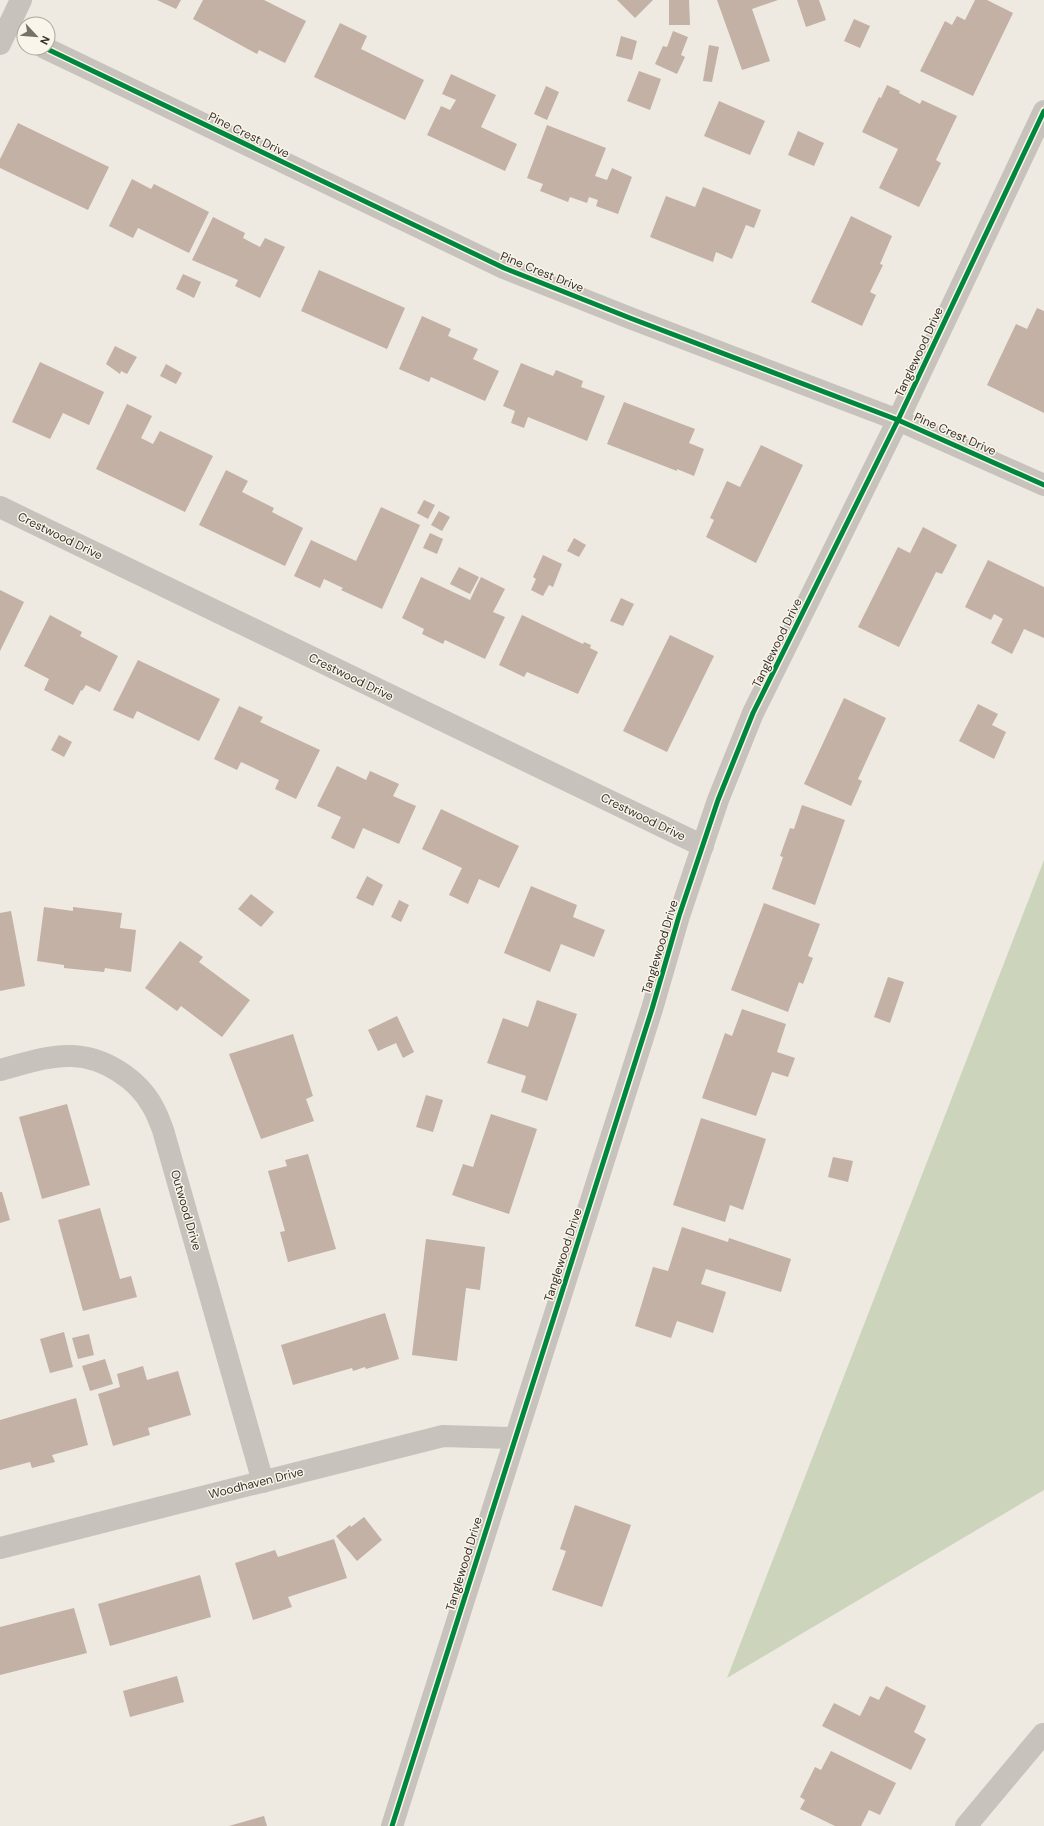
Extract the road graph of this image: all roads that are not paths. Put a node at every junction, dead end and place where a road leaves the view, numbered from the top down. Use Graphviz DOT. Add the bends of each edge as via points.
graph roads {
  1 [pos="21,0"];
  2 [pos="8,35"];
  3 [pos="56,53"];
  4 [pos="1044,111"];
  5 [pos="898,420"];
  6 [pos="1044,485"];
  7 [pos="0,507"];
  8 [pos="703,846"];
  9 [pos="0,1070"];
  10 [pos="514,1438"];
  11 [pos="263,1482"];
  12 [pos="0,1548"];
  13 [pos="1043,1734"];
  14 [pos="392,1826"];
  15 [pos="966,1826"];
  1 -- 2 [label="street"];
  3 -- 5 [label="street, Pine Crest Drive" via="504,268"];
  4 -- 5 [label="street, Tanglewood Drive"];
  5 -- 6 [label="street, Pine Crest Drive"];
  5 -- 8 [label="street, Tanglewood Drive" via="753,713 718,800"];
  7 -- 8 [label="street, Crestwood Drive"];
  8 -- 10 [label="street, Tanglewood Drive"];
  9 -- 11 [label="street, Outwood Drive" via="38,1060 72,1056 104,1063 132,1081 153,1106 163,1130"];
  10 -- 11 [label="street, Woodhaven Drive" via="443,1436"];
  10 -- 14 [label="street, Tanglewood Drive"];
  11 -- 12 [label="street, Woodhaven Drive"];
  13 -- 15 [label="street"];
}
